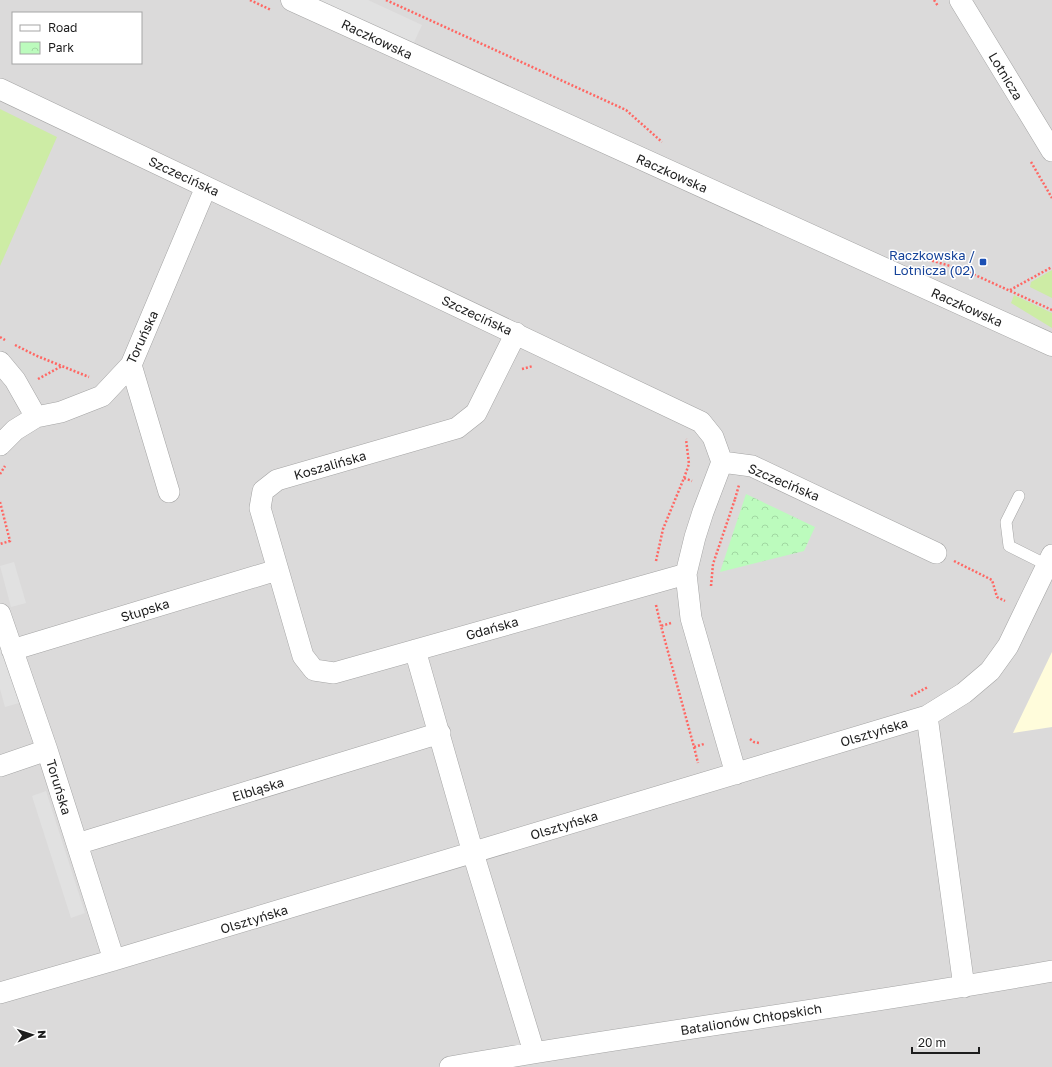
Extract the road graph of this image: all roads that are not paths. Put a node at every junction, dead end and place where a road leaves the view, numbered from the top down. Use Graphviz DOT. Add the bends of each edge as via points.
graph roads {
  1 [pos="292,0"];
  2 [pos="960,0"];
  3 [pos="0,89"];
  4 [pos="1052,151"];
  5 [pos="206,187"];
  6 [pos="516,333"];
  7 [pos="1052,346"];
  8 [pos="0,362"];
  9 [pos="131,365"];
  10 [pos="36,416"];
  11 [pos="0,445"];
  12 [pos="722,462"];
  13 [pos="169,492"];
  14 [pos="1019,496"];
  15 [pos="936,553"];
  16 [pos="1050,560"];
  17 [pos="278,570"];
  18 [pos="686,574"];
  19 [pos="0,614"];
  20 [pos="12,650"];
  21 [pos="415,650"];
  22 [pos="303,656"];
  23 [pos="927,716"];
  24 [pos="440,733"];
  25 [pos="47,750"];
  26 [pos="0,766"];
  27 [pos="736,774"];
  28 [pos="77,844"];
  29 [pos="473,853"];
  30 [pos="114,960"];
  31 [pos="1052,971"];
  32 [pos="964,987"];
  33 [pos="0,993"];
  34 [pos="534,1052"];
  35 [pos="450,1067"];
  1 -- 7 [label="street, Raczkowska"];
  2 -- 4 [label="street, Lotnicza"];
  3 -- 5 [label="street, Szczecińska"];
  5 -- 6 [label="street, Szczecińska"];
  5 -- 9 [label="street, Toruńska"];
  6 -- 12 [label="street, Szczecińska" via="701,422 713,437"];
  6 -- 17 [label="street, Koszalińska" via="476,413 457,428 277,480 263,491 260,508"];
  8 -- 10 [label="street" via="15,380"];
  9 -- 10 [label="street, Toruńska" via="102,396 61,412"];
  9 -- 13 [label="street"];
  10 -- 11 [label="street, Toruńska" via="15,430"];
  12 -- 15 [label="street, Szczecińska" via="752,466"];
  12 -- 18 [label="street" via="703,512"];
  14 -- 16 [label="lane" via="1006,522 1009,546"];
  16 -- 23 [label="street, Olsztyńska" via="1008,646 990,671 964,694"];
  17 -- 20 [label="street, Słupska"];
  17 -- 22 [label="street, Koszalińska"];
  18 -- 21 [label="street, Gdańska"];
  18 -- 27 [label="street" via="691,618"];
  19 -- 20 [label="street, Toruńska"];
  20 -- 25 [label="street, Toruńska"];
  21 -- 22 [label="street, Gdańska" via="334,673 314,670"];
  21 -- 24 [label="street"];
  23 -- 27 [label="street, Olsztyńska"];
  23 -- 32 [label="street"];
  24 -- 28 [label="street, Elbląska"];
  24 -- 29 [label="street"];
  25 -- 26 [label="street"];
  25 -- 28 [label="street, Toruńska"];
  27 -- 29 [label="street, Olsztyńska"];
  28 -- 30 [label="street, Toruńska"];
  29 -- 30 [label="street, Olsztyńska"];
  29 -- 34 [label="street"];
  30 -- 33 [label="street, Olsztyńska"];
  31 -- 32 [label="street, Batalionów Chłopskich"];
  32 -- 34 [label="street, Batalionów Chłopskich"];
  34 -- 35 [label="street, Batalionów Chłopskich"];
}
